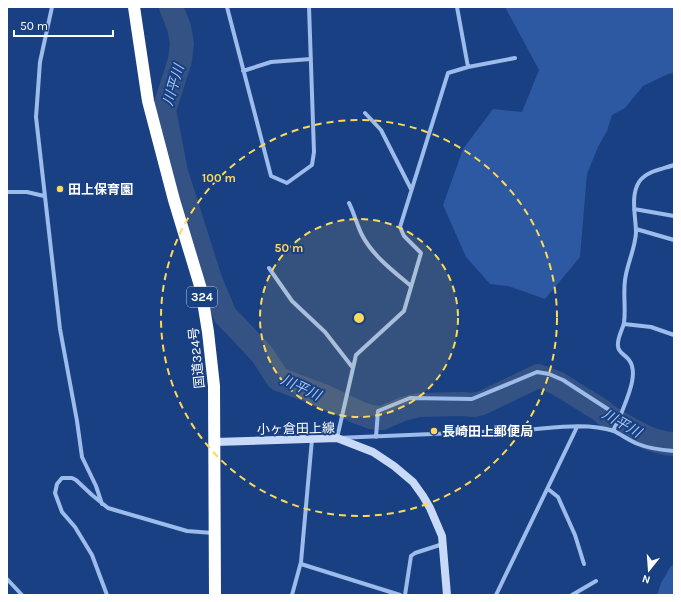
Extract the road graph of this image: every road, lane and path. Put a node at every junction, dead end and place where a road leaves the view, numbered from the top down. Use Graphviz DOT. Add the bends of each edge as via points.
graph roads {
  1 [pos="52,7"];
  2 [pos="134,7"];
  3 [pos="227,7"];
  4 [pos="309,7"];
  5 [pos="457,7"];
  6 [pos="515,58"];
  7 [pos="311,59"];
  8 [pos="468,67"];
  9 [pos="243,71"];
  10 [pos="365,113"];
  11 [pos="674,165"];
  12 [pos="411,189"];
  13 [pos="7,192"];
  14 [pos="44,196"];
  15 [pos="349,203"];
  16 [pos="634,209"];
  17 [pos="674,216"];
  18 [pos="636,229"];
  19 [pos="674,240"];
  20 [pos="269,268"];
  21 [pos="411,286"];
  22 [pos="624,324"];
  23 [pos="674,334"];
  24 [pos="353,368"];
  25 [pos="620,417"];
  26 [pos="577,427"];
  27 [pos="613,431"];
  28 [pos="376,437"];
  29 [pos="337,438"];
  30 [pos="312,439"];
  31 [pos="215,442"];
  32 [pos="674,451"];
  33 [pos="548,489"];
  34 [pos="102,504"];
  35 [pos="215,534"];
  36 [pos="443,544"];
  37 [pos="300,564"];
  38 [pos="584,564"];
  39 [pos="7,579"];
  40 [pos="596,580"];
  41 [pos="22,595"];
  42 [pos="107,595"];
  43 [pos="215,595"];
  44 [pos="292,595"];
  45 [pos="400,595"];
  46 [pos="405,595"];
  47 [pos="447,595"];
  48 [pos="496,595"];
  49 [pos="572,595"];
  1 -- 14 [label="street" via="40,62 36,117"];
  2 -- 31 [label="highway, 国道324号 / 324" via="148,100 205,310 214,386"];
  3 -- 9 [label="street"];
  4 -- 7 [label="street"];
  5 -- 8 [label="street"];
  6 -- 8 [label="street"];
  7 -- 9 [label="street" via="271,62"];
  7 -- 9 [label="street" via="314,152 312,165 287,183 271,176"];
  8 -- 12 [label="street" via="448,73"];
  10 -- 12 [label="street" via="381,130"];
  11 -- 16 [label="street" via="646,175 639,182"];
  12 -- 21 [label="street" via="400,226 404,236 421,253"];
  13 -- 14 [label="street" via="27,192"];
  14 -- 34 [label="street" via="60,329 82,457"];
  15 -- 21 [label="street" via="369,247"];
  16 -- 17 [label="street"];
  16 -- 18 [label="street"];
  18 -- 19 [label="street"];
  18 -- 22 [label="street" via="625,280"];
  20 -- 24 [label="street" via="292,301 325,332"];
  21 -- 24 [label="street" via="404,311 356,356"];
  22 -- 23 [label="street" via="651,327"];
  22 -- 25 [label="street" via="619,335 618,348 634,368 634,376"];
  24 -- 29 [label="street"];
  25 -- 27 [label="street"];
  25 -- 28 [label="street" via="563,380 537,372 472,399 410,398 385,408 378,411"];
  26 -- 27 [label="street"];
  26 -- 28 [label="street"];
  26 -- 33 [label="street"];
  27 -- 32 [label="street" via="652,449"];
  28 -- 29 [label="street"];
  29 -- 30 [label="main road, 小ヶ倉田上線"];
  29 -- 36 [label="main road, 小ヶ倉田上線" via="372,452 413,482 430,508"];
  30 -- 31 [label="main road, 小ヶ倉田上線"];
  30 -- 37 [label="street"];
  31 -- 35 [label="highway, 国道324号 / 324"];
  33 -- 38 [label="street" via="558,497 575,535"];
  33 -- 48 [label="street"];
  34 -- 35 [label="street" via="187,531"];
  34 -- 42 [label="street" via="72,478 62,478 57,484 56,493 62,512 75,527 92,555"];
  35 -- 43 [label="highway, 国道324号 / 324"];
  36 -- 46 [label="street" via="410,556"];
  36 -- 47 [label="main road, 小ヶ倉田上線"];
  37 -- 44 [label="street"];
  37 -- 45 [label="street"];
  39 -- 41 [label="street"];
  40 -- 49 [label="street"];
}
